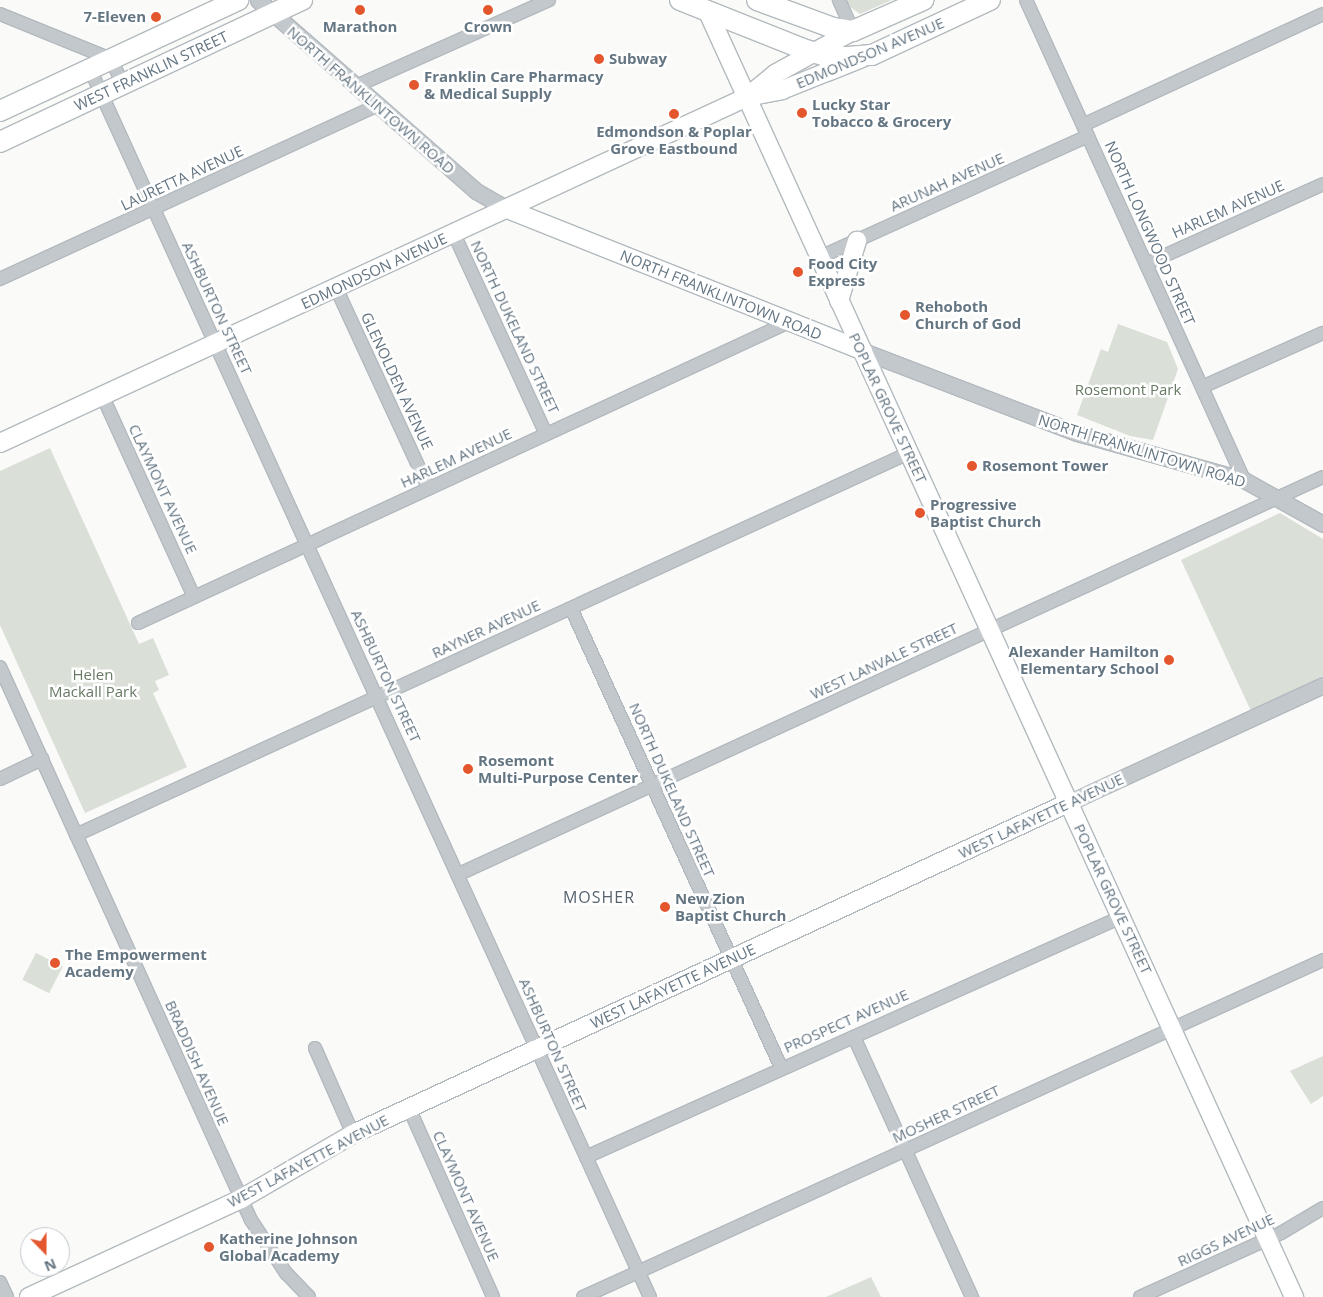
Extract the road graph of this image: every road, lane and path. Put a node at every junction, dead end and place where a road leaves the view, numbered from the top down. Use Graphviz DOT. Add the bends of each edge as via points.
graph roads {
  1 [pos="238,0"];
  2 [pos="258,0"];
  3 [pos="302,0"];
  4 [pos="549,0"];
  5 [pos="680,0"];
  6 [pos="757,0"];
  7 [pos="839,0"];
  8 [pos="923,0"];
  9 [pos="990,0"];
  10 [pos="1026,0"];
  11 [pos="707,10"];
  12 [pos="0,14"];
  13 [pos="273,14"];
  14 [pos="1323,14"];
  15 [pos="853,31"];
  16 [pos="815,52"];
  17 [pos="872,55"];
  18 [pos="111,59"];
  19 [pos="90,69"];
  20 [pos="123,85"];
  21 [pos="356,86"];
  22 [pos="102,94"];
  23 [pos="747,97"];
  24 [pos="378,105"];
  25 [pos="0,111"];
  26 [pos="1085,131"];
  27 [pos="0,142"];
  28 [pos="1323,184"];
  29 [pos="154,208"];
  30 [pos="507,209"];
  31 [pos="454,234"];
  32 [pos="857,241"];
  33 [pos="820,257"];
  34 [pos="1146,264"];
  35 [pos="0,279"];
  36 [pos="336,288"];
  37 [pos="839,301"];
  38 [pos="789,322"];
  39 [pos="1323,333"];
  40 [pos="216,343"];
  41 [pos="863,352"];
  42 [pos="1202,387"];
  43 [pos="102,395"];
  44 [pos="546,434"];
  45 [pos="0,443"];
  46 [pos="909,453"];
  47 [pos="1323,477"];
  48 [pos="1244,480"];
  49 [pos="429,489"];
  50 [pos="1278,497"];
  51 [pos="1323,524"];
  52 [pos="308,545"];
  53 [pos="194,597"];
  54 [pos="571,608"];
  55 [pos="138,623"];
  56 [pos="990,630"];
  57 [pos="0,667"];
  58 [pos="1323,685"];
  59 [pos="378,696"];
  60 [pos="42,759"];
  61 [pos="0,779"];
  62 [pos="652,785"];
  63 [pos="1068,803"];
  64 [pos="76,835"];
  65 [pos="459,874"];
  66 [pos="1121,917"];
  67 [pos="731,959"];
  68 [pos="1323,960"];
  69 [pos="1172,1029"];
  70 [pos="854,1037"];
  71 [pos="315,1048"];
  72 [pos="538,1048"];
  73 [pos="781,1067"];
  74 [pos="409,1108"];
  75 [pos="353,1134"];
  76 [pos="905,1150"];
  77 [pos="586,1157"];
  78 [pos="241,1199"];
  79 [pos="1323,1208"];
  80 [pos="1268,1239"];
  81 [pos="639,1272"];
  82 [pos="0,1282"];
  83 [pos="7,1297"];
  84 [pos="29,1297"];
  85 [pos="309,1297"];
  86 [pos="493,1297"];
  87 [pos="584,1297"];
  88 [pos="650,1297"];
  89 [pos="972,1297"];
  90 [pos="1140,1297"];
  91 [pos="1294,1297"];
  1 -- 18 [label="main road, WEST FRANKLIN STREET"];
  2 -- 13 [label="street, NORTH FRANKLINTOWN ROAD"];
  3 -- 13 [label="main road, WEST FRANKLIN STREET"];
  4 -- 21 [label="street"];
  5 -- 11 [label="main road"];
  6 -- 15 [label="main road" via="833,28"];
  7 -- 15 [label="street"];
  8 -- 15 [label="main road, EDMONDSON AVENUE"];
  9 -- 17 [label="main road, EDMONDSON AVENUE"];
  10 -- 26 [label="street, NORTH LONGWOOD STREET"];
  11 -- 16 [label="main road"];
  11 -- 23 [label="main road, POPLAR GROVE STREET"];
  12 -- 18 [label="street"];
  13 -- 20 [label="main road, WEST FRANKLIN STREET"];
  13 -- 21 [label="street, NORTH FRANKLINTOWN ROAD"];
  14 -- 26 [label="street, ARUNAH AVENUE"];
  15 -- 16 [label="main road, EDMONDSON AVENUE"];
  16 -- 17 [label="main road" via="829,57"];
  16 -- 23 [label="main road, EDMONDSON AVENUE" via="775,74"];
  17 -- 23 [label="main road, EDMONDSON AVENUE" via="782,90"];
  18 -- 19 [label="main road, WEST FRANKLIN STREET"];
  18 -- 20 [label="street"];
  19 -- 22 [label="street, ASHBURTON STREET"];
  19 -- 25 [label="main road, WEST FRANKLIN STREET"];
  20 -- 22 [label="main road, WEST FRANKLIN STREET"];
  21 -- 24 [label="street, NORTH FRANKLINTOWN ROAD"];
  22 -- 27 [label="main road, WEST FRANKLIN STREET"];
  22 -- 29 [label="street, ASHBURTON STREET"];
  23 -- 30 [label="main road, EDMONDSON AVENUE"];
  23 -- 33 [label="main road, POPLAR GROVE STREET"];
  24 -- 29 [label="street, LAURETTA AVENUE"];
  24 -- 30 [label="street, NORTH FRANKLINTOWN ROAD" via="476,191"];
  26 -- 32 [label="street, ARUNAH AVENUE"];
  26 -- 34 [label="street, NORTH LONGWOOD STREET"];
  28 -- 34 [label="street, HARLEM AVENUE"];
  29 -- 35 [label="street, LAURETTA AVENUE"];
  29 -- 40 [label="street, ASHBURTON STREET"];
  30 -- 31 [label="main road, EDMONDSON AVENUE"];
  30 -- 38 [label="main road, NORTH FRANKLINTOWN ROAD"];
  31 -- 36 [label="main road, EDMONDSON AVENUE"];
  31 -- 44 [label="street, NORTH DUKELAND STREET"];
  32 -- 33 [label="street, ARUNAH AVENUE"];
  32 -- 37 [label="main road"];
  33 -- 37 [label="main road, POPLAR GROVE STREET"];
  34 -- 42 [label="street, NORTH LONGWOOD STREET"];
  36 -- 40 [label="main road, EDMONDSON AVENUE"];
  36 -- 49 [label="street, GLENOLDEN AVENUE"];
  37 -- 41 [label="main road, POPLAR GROVE STREET"];
  38 -- 41 [label="main road, NORTH FRANKLINTOWN ROAD"];
  38 -- 44 [label="street, HARLEM AVENUE"];
  39 -- 42 [label="street"];
  40 -- 43 [label="main road, EDMONDSON AVENUE"];
  40 -- 52 [label="street, ASHBURTON STREET"];
  41 -- 46 [label="main road, POPLAR GROVE STREET"];
  41 -- 48 [label="street, NORTH FRANKLINTOWN ROAD" via="1078,434"];
  42 -- 48 [label="street, NORTH LONGWOOD STREET"];
  43 -- 45 [label="main road, EDMONDSON AVENUE"];
  43 -- 53 [label="street, CLAYMONT AVENUE"];
  44 -- 49 [label="street, HARLEM AVENUE"];
  46 -- 54 [label="street, RAYNER AVENUE"];
  46 -- 56 [label="main road, POPLAR GROVE STREET"];
  47 -- 50 [label="street, WEST LANVALE STREET"];
  48 -- 50 [label="street, NORTH FRANKLINTOWN ROAD"];
  49 -- 52 [label="street, HARLEM AVENUE"];
  50 -- 51 [label="street, NORTH FRANKLINTOWN ROAD"];
  50 -- 56 [label="street, WEST LANVALE STREET"];
  52 -- 53 [label="street, HARLEM AVENUE"];
  52 -- 59 [label="street, ASHBURTON STREET"];
  53 -- 55 [label="street, HARLEM AVENUE"];
  54 -- 59 [label="street, RAYNER AVENUE"];
  54 -- 62 [label="street, NORTH DUKELAND STREET"];
  56 -- 62 [label="street, WEST LANVALE STREET"];
  56 -- 63 [label="main road, POPLAR GROVE STREET"];
  57 -- 60 [label="street, BRADDISH AVENUE"];
  58 -- 63 [label="street, WEST LAFAYETTE AVENUE"];
  59 -- 64 [label="street, RAYNER AVENUE"];
  59 -- 65 [label="street, ASHBURTON STREET"];
  60 -- 61 [label="street"];
  60 -- 64 [label="street, BRADDISH AVENUE"];
  62 -- 65 [label="street, WEST LANVALE STREET"];
  62 -- 67 [label="street, NORTH DUKELAND STREET"];
  63 -- 66 [label="main road, POPLAR GROVE STREET"];
  63 -- 67 [label="main road, WEST LAFAYETTE AVENUE"];
  64 -- 78 [label="street, BRADDISH AVENUE"];
  65 -- 72 [label="street, ASHBURTON STREET"];
  66 -- 69 [label="main road, POPLAR GROVE STREET"];
  66 -- 70 [label="street, PROSPECT AVENUE"];
  67 -- 72 [label="main road, WEST LAFAYETTE AVENUE"];
  67 -- 73 [label="street, NORTH DUKELAND STREET"];
  68 -- 69 [label="street, MOSHER STREET"];
  69 -- 76 [label="street, MOSHER STREET"];
  69 -- 80 [label="main road, POPLAR GROVE STREET"];
  70 -- 73 [label="street, PROSPECT AVENUE"];
  70 -- 76 [label="street"];
  71 -- 75 [label="street"];
  72 -- 74 [label="main road, WEST LAFAYETTE AVENUE"];
  72 -- 77 [label="street, ASHBURTON STREET"];
  73 -- 77 [label="street, PROSPECT AVENUE"];
  74 -- 75 [label="main road, WEST LAFAYETTE AVENUE"];
  74 -- 86 [label="street, CLAYMONT AVENUE"];
  75 -- 78 [label="main road, WEST LAFAYETTE AVENUE"];
  76 -- 81 [label="street, MOSHER STREET"];
  76 -- 89 [label="street"];
  77 -- 81 [label="street, ASHBURTON STREET"];
  78 -- 84 [label="main road, WEST LAFAYETTE AVENUE"];
  78 -- 85 [label="street, BRADDISH AVENUE" via="266,1246"];
  79 -- 80 [label="street, RIGGS AVENUE"];
  80 -- 90 [label="street, RIGGS AVENUE"];
  80 -- 91 [label="main road, POPLAR GROVE STREET"];
  81 -- 87 [label="street, MOSHER STREET"];
  81 -- 88 [label="street, ASHBURTON STREET"];
  82 -- 83 [label="street"];
}
